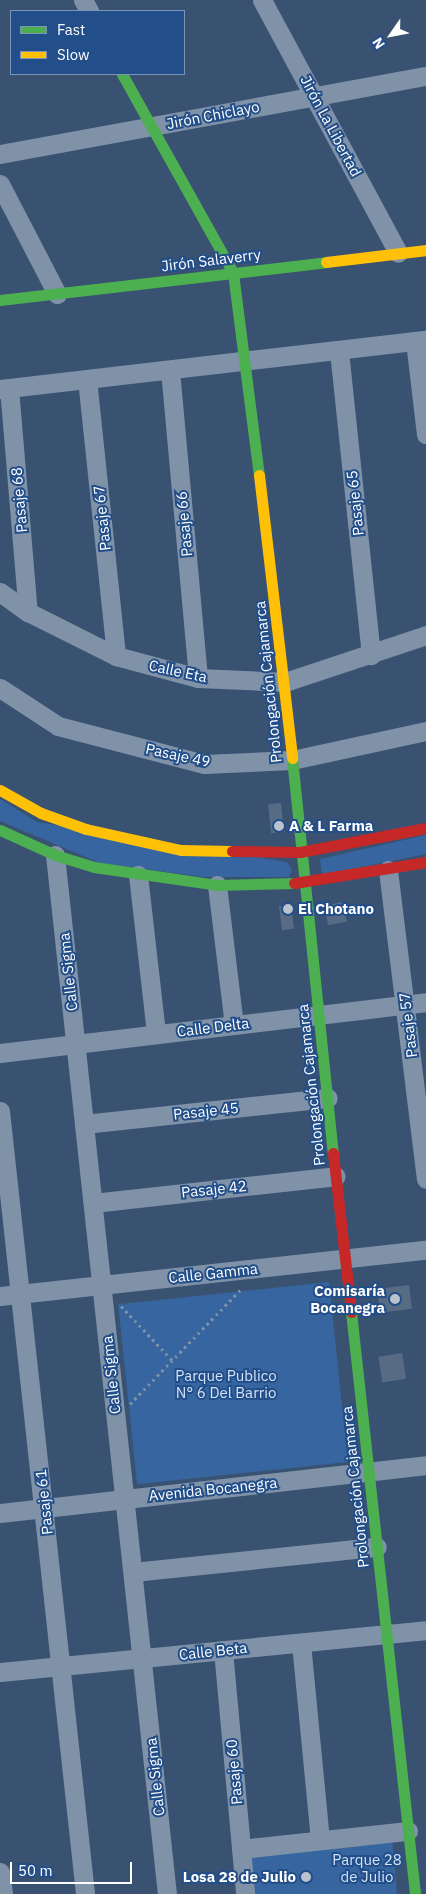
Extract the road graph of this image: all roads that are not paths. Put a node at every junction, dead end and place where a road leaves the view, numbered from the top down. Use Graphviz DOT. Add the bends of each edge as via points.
graph roads {
  1 [pos="262,0"];
  2 [pos="123,75"];
  3 [pos="426,76"];
  4 [pos="315,94"];
  5 [pos="151,127"];
  6 [pos="0,154"];
  7 [pos="0,184"];
  8 [pos="426,250"];
  9 [pos="398,253"];
  10 [pos="233,273"];
  11 [pos="57,294"];
  12 [pos="0,300"];
  13 [pos="421,341"];
  14 [pos="339,351"];
  15 [pos="244,362"];
  16 [pos="170,370"];
  17 [pos="87,379"];
  18 [pos="5,388"];
  19 [pos="426,434"];
  20 [pos="0,592"];
  21 [pos="28,612"];
  22 [pos="426,635"];
  23 [pos="371,655"];
  24 [pos="116,656"];
  25 [pos="198,678"];
  26 [pos="285,682"];
  27 [pos="0,688"];
  28 [pos="426,731"];
  29 [pos="292,760"];
  30 [pos="0,790"];
  31 [pos="426,828"];
  32 [pos="0,830"];
  33 [pos="300,852"];
  34 [pos="55,855"];
  35 [pos="426,862"];
  36 [pos="388,870"];
  37 [pos="138,875"];
  38 [pos="304,883"];
  39 [pos="217,885"];
  40 [pos="426,1002"];
  41 [pos="406,1004"];
  42 [pos="318,1015"];
  43 [pos="234,1024"];
  44 [pos="156,1034"];
  45 [pos="76,1044"];
  46 [pos="0,1052"];
  47 [pos="328,1098"];
  48 [pos="0,1111"];
  49 [pos="84,1124"];
  50 [pos="336,1176"];
  51 [pos="426,1180"];
  52 [pos="93,1203"];
  53 [pos="426,1250"];
  54 [pos="345,1259"];
  55 [pos="102,1285"];
  56 [pos="20,1294"];
  57 [pos="0,1296"];
  58 [pos="426,1466"];
  59 [pos="369,1473"];
  60 [pos="125,1498"];
  61 [pos="44,1508"];
  62 [pos="0,1513"];
  63 [pos="377,1547"];
  64 [pos="133,1572"];
  65 [pos="426,1630"];
  66 [pos="386,1634"];
  67 [pos="301,1643"];
  68 [pos="223,1650"];
  69 [pos="142,1658"];
  70 [pos="61,1666"];
  71 [pos="0,1672"];
  72 [pos="408,1831"];
  73 [pos="320,1840"];
  74 [pos="241,1849"];
  75 [pos="0,1872"];
  76 [pos="3,1894"];
  77 [pos="85,1894"];
  78 [pos="167,1894"];
  79 [pos="245,1894"];
  80 [pos="415,1894"];
  1 -- 4 [label="street, Jirón La Libertad"];
  2 -- 5 [label="street"];
  3 -- 4 [label="street, Jirón Chiclayo"];
  4 -- 5 [label="street, Jirón Chiclayo"];
  4 -- 9 [label="street, Jirón La Libertad"];
  5 -- 6 [label="street, Jirón Chiclayo"];
  5 -- 10 [label="street"];
  7 -- 11 [label="street"];
  8 -- 9 [label="street, Jirón Salaverry"];
  9 -- 10 [label="street, Jirón Salaverry"];
  10 -- 11 [label="street, Jirón Salaverry"];
  10 -- 15 [label="street, Prolongación Cajamarca"];
  11 -- 12 [label="street, Jirón Salaverry"];
  13 -- 14 [label="street"];
  13 -- 19 [label="street"];
  14 -- 15 [label="street"];
  14 -- 23 [label="street, Pasaje 65"];
  15 -- 16 [label="street"];
  15 -- 26 [label="street, Prolongación Cajamarca"];
  16 -- 17 [label="street"];
  16 -- 25 [label="street, Pasaje 66"];
  17 -- 18 [label="street"];
  17 -- 24 [label="street, Pasaje 67"];
  18 -- 21 [label="street, Pasaje 68"];
  20 -- 21 [label="street, Calle Eta"];
  21 -- 24 [label="street, Calle Eta"];
  22 -- 23 [label="street, Calle Eta"];
  23 -- 26 [label="street, Calle Eta"];
  24 -- 25 [label="street, Calle Eta"];
  25 -- 26 [label="street, Calle Eta"];
  26 -- 29 [label="street, Prolongación Cajamarca"];
  27 -- 29 [label="street, Pasaje 49" via="58,726 204,764"];
  28 -- 29 [label="street, Pasaje 49"];
  29 -- 33 [label="street, Prolongación Cajamarca"];
  30 -- 33 [label="street" via="41,813 148,845 181,850"];
  31 -- 33 [label="street"];
  32 -- 34 [label="street"];
  33 -- 38 [label="street, Prolongación Cajamarca"];
  34 -- 37 [label="street" via="94,867"];
  34 -- 45 [label="street, Calle Sigma"];
  35 -- 36 [label="street"];
  36 -- 38 [label="street"];
  36 -- 41 [label="street, Pasaje 57"];
  37 -- 39 [label="street"];
  37 -- 44 [label="street"];
  38 -- 39 [label="street"];
  38 -- 42 [label="street, Prolongación Cajamarca"];
  39 -- 43 [label="street"];
  40 -- 41 [label="street, Calle Delta"];
  41 -- 42 [label="street, Calle Delta"];
  41 -- 51 [label="street, Pasaje 57"];
  42 -- 43 [label="street, Calle Delta"];
  42 -- 47 [label="street, Prolongación Cajamarca"];
  43 -- 44 [label="street, Calle Delta"];
  44 -- 45 [label="street, Calle Delta"];
  45 -- 46 [label="street, Calle Delta"];
  45 -- 49 [label="street, Calle Sigma"];
  47 -- 49 [label="street, Pasaje 45"];
  47 -- 50 [label="street, Prolongación Cajamarca"];
  48 -- 56 [label="street, Pasaje 61"];
  49 -- 52 [label="street, Calle Sigma"];
  50 -- 52 [label="street, Pasaje 42"];
  50 -- 54 [label="street, Prolongación Cajamarca"];
  52 -- 55 [label="street, Calle Sigma"];
  53 -- 54 [label="street, Calle Gamma"];
  54 -- 55 [label="street, Calle Gamma"];
  54 -- 59 [label="street, Prolongación Cajamarca"];
  55 -- 56 [label="street, Calle Gamma"];
  55 -- 60 [label="street, Calle Sigma"];
  56 -- 57 [label="street, Calle Gamma"];
  56 -- 61 [label="street, Pasaje 61"];
  58 -- 59 [label="street, Avenida Bocanegra"];
  59 -- 60 [label="street, Avenida Bocanegra"];
  59 -- 63 [label="street, Prolongación Cajamarca"];
  60 -- 61 [label="street, Avenida Bocanegra"];
  60 -- 64 [label="street, Calle Sigma"];
  61 -- 62 [label="street, Avenida Bocanegra"];
  61 -- 70 [label="street, Pasaje 61"];
  63 -- 64 [label="street"];
  63 -- 66 [label="street, Prolongación Cajamarca"];
  64 -- 69 [label="street, Calle Sigma"];
  65 -- 66 [label="street, Calle Beta"];
  66 -- 67 [label="street, Calle Beta"];
  66 -- 72 [label="street, Prolongación Cajamarca"];
  67 -- 68 [label="street, Calle Beta"];
  67 -- 73 [label="street"];
  68 -- 69 [label="street, Calle Beta"];
  68 -- 74 [label="street, Pasaje 60"];
  69 -- 70 [label="street, Calle Beta"];
  69 -- 78 [label="street, Calle Sigma"];
  70 -- 71 [label="street, Calle Beta"];
  70 -- 77 [label="street, Pasaje 61"];
  72 -- 73 [label="street"];
  72 -- 80 [label="street, Prolongación Cajamarca"];
  73 -- 74 [label="street"];
  74 -- 79 [label="street, Pasaje 60"];
  75 -- 76 [label="street"];
}
